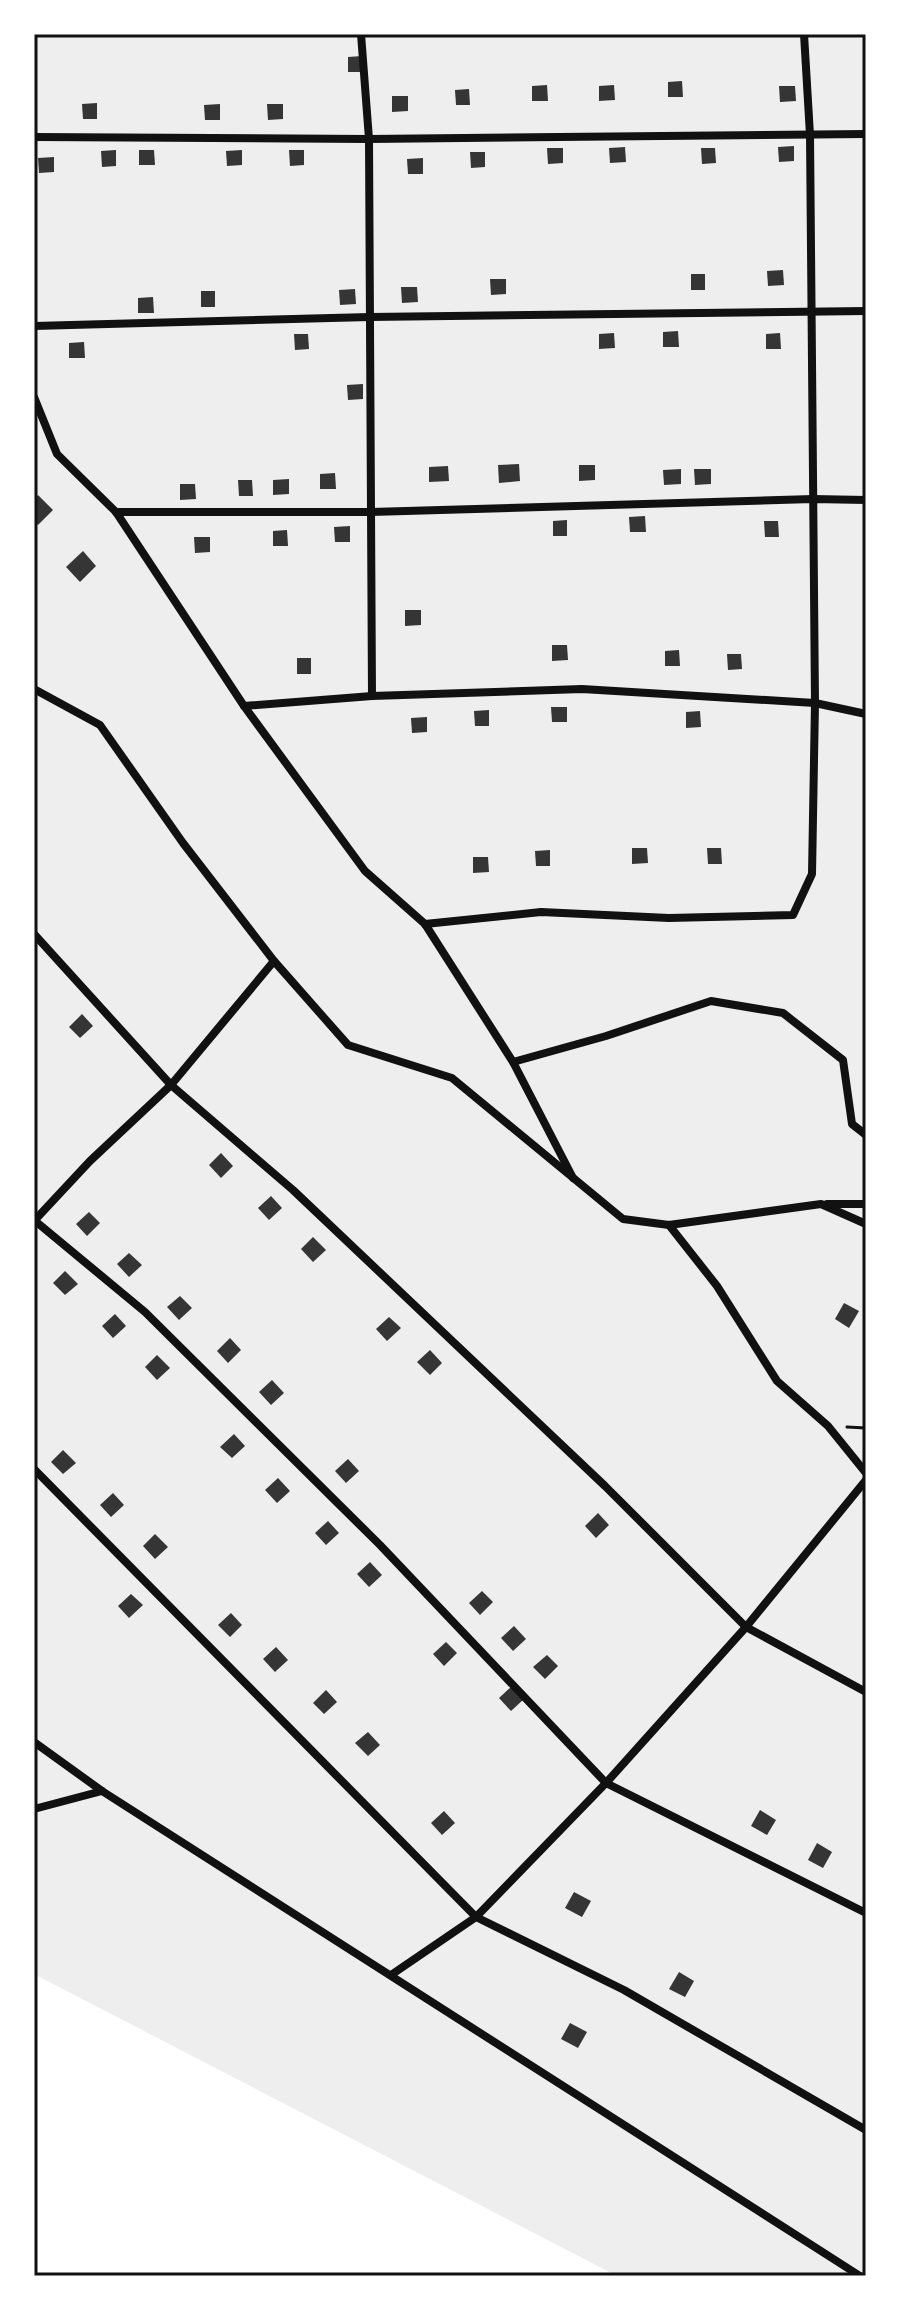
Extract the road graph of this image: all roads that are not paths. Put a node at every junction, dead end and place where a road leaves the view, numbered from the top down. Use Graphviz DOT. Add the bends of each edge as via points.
graph roads {
  1 [pos="361,34"];
  2 [pos="804,34"];
  3 [pos="866,134"];
  4 [pos="810,135"];
  5 [pos="34,137"];
  6 [pos="369,139"];
  7 [pos="812,311"];
  8 [pos="866,311"];
  9 [pos="370,317"];
  10 [pos="34,326"];
  11 [pos="34,397"];
  12 [pos="813,499"];
  13 [pos="866,500"];
  14 [pos="116,512"];
  15 [pos="371,512"];
  16 [pos="34,689"];
  17 [pos="372,696"];
  18 [pos="815,703"];
  19 [pos="244,706"];
  20 [pos="866,714"];
  21 [pos="425,924"];
  22 [pos="34,934"];
  23 [pos="274,961"];
  24 [pos="513,1062"];
  25 [pos="171,1085"];
  26 [pos="866,1135"];
  27 [pos="575,1181"];
  28 [pos="821,1204"];
  29 [pos="866,1204"];
  30 [pos="34,1221"];
  31 [pos="866,1224"];
  32 [pos="669,1225"];
  33 [pos="34,1469"];
  34 [pos="866,1473"];
  35 [pos="866,1480"];
  36 [pos="746,1627"];
  37 [pos="866,1692"];
  38 [pos="34,1742"];
  39 [pos="606,1783"];
  40 [pos="102,1791"];
  41 [pos="34,1809"];
  42 [pos="866,1913"];
  43 [pos="476,1917"];
  44 [pos="391,1975"];
  45 [pos="866,2130"];
  46 [pos="860,2276"];
  1 -- 6 [label="street"];
  2 -- 4 [label="street"];
  3 -- 4 [label="street"];
  4 -- 6 [label="street"];
  4 -- 7 [label="street"];
  5 -- 6 [label="street"];
  6 -- 9 [label="street"];
  7 -- 8 [label="street"];
  7 -- 9 [label="street"];
  7 -- 12 [label="street"];
  9 -- 10 [label="street"];
  9 -- 15 [label="street"];
  11 -- 14 [label="street" via="57,454"];
  12 -- 13 [label="street"];
  12 -- 15 [label="street"];
  12 -- 18 [label="street"];
  14 -- 15 [label="street"];
  14 -- 19 [label="street"];
  15 -- 17 [label="street"];
  16 -- 23 [label="street" via="100,725"];
  17 -- 18 [label="street" via="582,689"];
  17 -- 19 [label="street"];
  18 -- 20 [label="street"];
  18 -- 21 [label="street" via="812,874 793,915 669,918 541,912"];
  19 -- 21 [label="street" via="365,871"];
  21 -- 24 [label="street"];
  22 -- 25 [label="street"];
  23 -- 25 [label="street"];
  23 -- 27 [label="street" via="348,1045 452,1078"];
  24 -- 26 [label="street" via="711,1001 783,1013 843,1060 852,1124"];
  24 -- 27 [label="street"];
  25 -- 30 [label="street"];
  25 -- 36 [label="street" via="293,1190"];
  27 -- 32 [label="street" via="623,1219"];
  28 -- 29 [label="street"];
  28 -- 31 [label="street"];
  28 -- 32 [label="street"];
  30 -- 39 [label="street" via="145,1312 380,1545"];
  32 -- 34 [label="street" via="717,1286 777,1381 828,1426"];
  33 -- 43 [label="street"];
  35 -- 36 [label="street"];
  36 -- 37 [label="street"];
  36 -- 39 [label="street"];
  38 -- 40 [label="street"];
  39 -- 42 [label="street"];
  39 -- 43 [label="street"];
  40 -- 41 [label="street"];
  40 -- 44 [label="street"];
  43 -- 44 [label="street"];
  43 -- 45 [label="street" via="624,1990"];
  44 -- 46 [label="street"];
}
